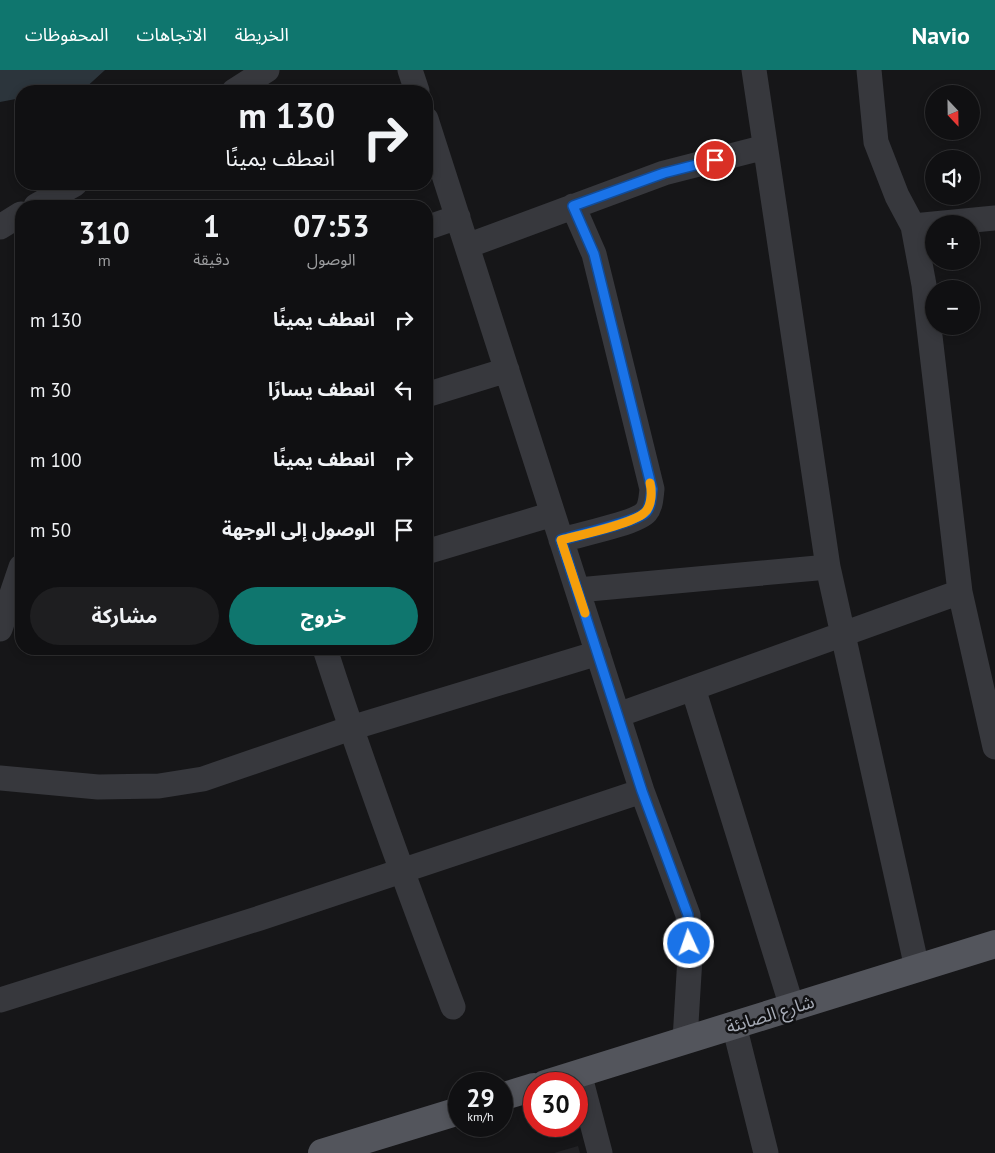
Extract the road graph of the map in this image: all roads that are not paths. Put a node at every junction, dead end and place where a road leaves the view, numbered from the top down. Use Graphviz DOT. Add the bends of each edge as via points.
graph roads {
  1 [pos="267,70"];
  2 [pos="410,70"];
  3 [pos="754,70"];
  4 [pos="870,70"];
  5 [pos="243,85"];
  6 [pos="415,85"];
  7 [pos="433,141"];
  8 [pos="766,147"];
  9 [pos="64,190"];
  10 [pos="47,200"];
  11 [pos="573,206"];
  12 [pos="458,217"];
  13 [pos="15,218"];
  14 [pos="995,218"];
  15 [pos="433,226"];
  16 [pos="914,226"];
  17 [pos="0,227"];
  18 [pos="467,246"];
  19 [pos="507,370"];
  20 [pos="433,393"];
  21 [pos="553,514"];
  22 [pos="561,540"];
  23 [pos="433,550"];
  24 [pos="828,567"];
  25 [pos="15,585"];
  26 [pos="578,590"];
  27 [pos="960,592"];
  28 [pos="0,629"];
  29 [pos="15,630"];
  30 [pos="842,634"];
  31 [pos="598,653"];
  32 [pos="327,655"];
  33 [pos="692,688"];
  34 [pos="618,715"];
  35 [pos="351,728"];
  36 [pos="995,747"];
  37 [pos="0,778"];
  38 [pos="642,791"];
  39 [pos="401,871"];
  40 [pos="995,944"];
  41 [pos="917,968"];
  42 [pos="0,1000"];
  43 [pos="792,1007"];
  44 [pos="453,1008"];
  45 [pos="734,1025"];
  46 [pos="686,1040"];
  47 [pos="582,1072"];
  48 [pos="588,1107"];
  49 [pos="448,1114"];
  50 [pos="322,1153"];
  51 [pos="600,1153"];
  52 [pos="766,1153"];
  1 -- 5 [label="street"];
  2 -- 6 [label="street"];
  3 -- 8 [label="street"];
  4 -- 16 [label="street" via="876,142 897,196"];
  7 -- 12 [label="street"];
  8 -- 11 [label="street" via="664,173"];
  8 -- 24 [label="street"];
  9 -- 10 [label="street"];
  11 -- 18 [label="street"];
  11 -- 22 [label="street" via="594,254 652,489 645,513"];
  12 -- 15 [label="street"];
  12 -- 18 [label="street"];
  13 -- 17 [label="street"];
  14 -- 16 [label="street"];
  16 -- 27 [label="street" via="924,285"];
  18 -- 19 [label="street"];
  19 -- 20 [label="street"];
  19 -- 21 [label="street"];
  21 -- 22 [label="street"];
  21 -- 23 [label="street"];
  22 -- 26 [label="street"];
  24 -- 26 [label="street"];
  24 -- 30 [label="street"];
  25 -- 28 [label="street"];
  26 -- 31 [label="street"];
  27 -- 30 [label="street"];
  27 -- 36 [label="street"];
  28 -- 29 [label="street"];
  30 -- 33 [label="street"];
  30 -- 41 [label="street"];
  31 -- 34 [label="street"];
  31 -- 35 [label="street"];
  32 -- 35 [label="street"];
  33 -- 34 [label="street"];
  33 -- 43 [label="street"];
  34 -- 38 [label="street"];
  35 -- 37 [label="street" via="203,779 159,786 98,788"];
  35 -- 39 [label="street"];
  38 -- 39 [label="street"];
  38 -- 46 [label="street" via="688,915 690,957"];
  39 -- 42 [label="street"];
  39 -- 44 [label="street"];
  40 -- 41 [label="main road, شارع الصابئة"];
  41 -- 43 [label="main road, شارع الصابئة"];
  43 -- 45 [label="main road, شارع الصابئة"];
  45 -- 46 [label="main road, شارع الصابئة"];
  45 -- 52 [label="street"];
  46 -- 47 [label="main road, شارع الصابئة"];
  48 -- 51 [label="street"];
  49 -- 50 [label="main road"];
}
